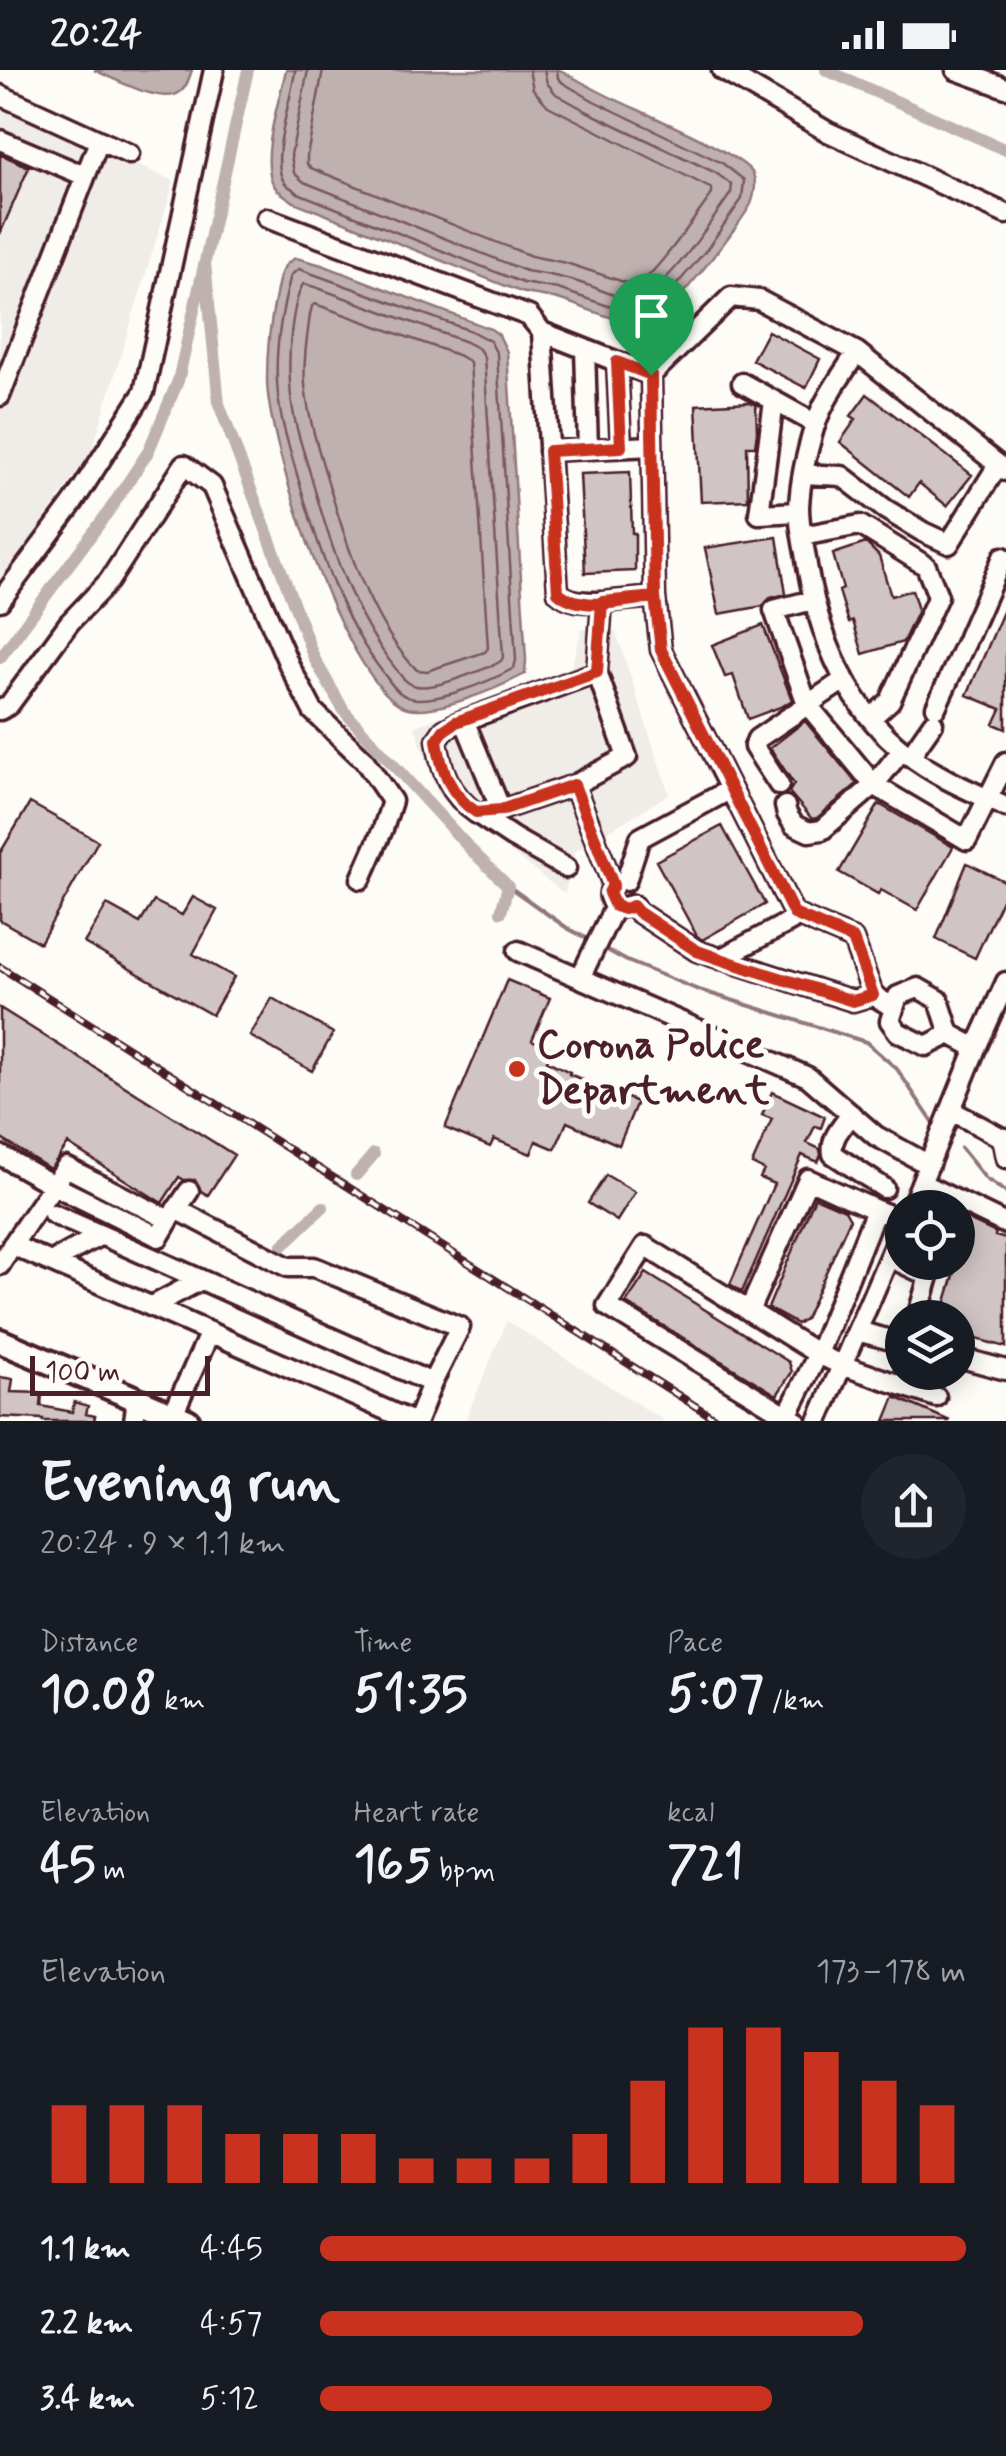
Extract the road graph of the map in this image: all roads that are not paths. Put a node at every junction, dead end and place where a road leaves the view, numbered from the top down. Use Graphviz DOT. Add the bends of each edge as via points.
graph roads {
  1 [pos="214,70"];
  2 [pos="722,70"];
  3 [pos="956,70"];
  4 [pos="1006,88"];
  5 [pos="0,95"];
  6 [pos="0,140"];
  7 [pos="99,140"];
  8 [pos="128,154"];
  9 [pos="85,176"];
  10 [pos="1006,214"];
  11 [pos="267,218"];
  12 [pos="542,332"];
  13 [pos="585,349"];
  14 [pos="857,352"];
  15 [pos="617,362"];
  16 [pos="651,375"];
  17 [pos="742,383"];
  18 [pos="0,396"];
  19 [pos="774,400"];
  20 [pos="816,424"];
  21 [pos="652,446"];
  22 [pos="621,447"];
  23 [pos="588,449"];
  24 [pos="549,451"];
  25 [pos="1002,468"];
  26 [pos="803,474"];
  27 [pos="799,512"];
  28 [pos="802,536"];
  29 [pos="1003,557"];
  30 [pos="655,597"];
  31 [pos="813,600"];
  32 [pos="0,601"];
  33 [pos="602,602"];
  34 [pos="597,672"];
  35 [pos="844,680"];
  36 [pos="807,704"];
  37 [pos="0,710"];
  38 [pos="872,718"];
  39 [pos="464,720"];
  40 [pos="906,753"];
  41 [pos="1006,762"];
  42 [pos="574,785"];
  43 [pos="778,785"];
  44 [pos="874,785"];
  45 [pos="731,788"];
  46 [pos="997,803"];
  47 [pos="785,806"];
  48 [pos="501,810"];
  49 [pos="476,812"];
  50 [pos="566,868"];
  51 [pos="361,879"];
  52 [pos="620,883"];
  53 [pos="624,906"];
  54 [pos="794,914"];
  55 [pos="518,951"];
  56 [pos="720,959"];
  57 [pos="580,978"];
  58 [pos="1006,982"];
  59 [pos="873,995"];
  60 [pos="894,1008"];
  61 [pos="950,1034"];
  62 [pos="976,1048"];
  63 [pos="952,1112"];
  64 [pos="851,1114"];
  65 [pos="1004,1138"];
  66 [pos="0,1154"];
  67 [pos="1006,1158"];
  68 [pos="929,1165"];
  69 [pos="922,1183"];
  70 [pos="53,1185"];
  71 [pos="884,1188"];
  72 [pos="189,1190"];
  73 [pos="919,1190"];
  74 [pos="876,1210"];
  75 [pos="53,1214"];
  76 [pos="885,1215"];
  77 [pos="167,1221"];
  78 [pos="1006,1224"];
  79 [pos="102,1236"];
  80 [pos="12,1245"];
  81 [pos="51,1262"];
  82 [pos="0,1265"];
  83 [pos="885,1266"];
  84 [pos="202,1280"];
  85 [pos="152,1306"];
  86 [pos="750,1311"];
  87 [pos="856,1331"];
  88 [pos="210,1332"];
  89 [pos="885,1339"];
  90 [pos="0,1341"];
  91 [pos="818,1354"];
  92 [pos="975,1362"];
  93 [pos="841,1364"];
  94 [pos="1006,1370"];
  95 [pos="432,1383"];
  96 [pos="936,1396"];
  97 [pos="135,1410"];
  98 [pos="181,1418"];
  99 [pos="791,1418"];
  100 [pos="414,1421"];
  101 [pos="818,1421"];
  1 -- 32 [label="street" via="144,392"];
  2 -- 10 [label="street" via="828,132"];
  3 -- 4 [label="street"];
  5 -- 7 [label="street"];
  6 -- 9 [label="street"];
  7 -- 8 [label="street"];
  7 -- 9 [label="street"];
  9 -- 18 [label="street"];
  11 -- 12 [label="street" via="529,316"];
  12 -- 13 [label="street"];
  12 -- 24 [label="street"];
  13 -- 15 [label="street"];
  13 -- 23 [label="street"];
  14 -- 16 [label="street" via="759,300 731,296"];
  14 -- 20 [label="street"];
  14 -- 25 [label="street"];
  15 -- 16 [label="street"];
  15 -- 22 [label="street"];
  16 -- 21 [label="street"];
  17 -- 19 [label="street"];
  19 -- 20 [label="street"];
  19 -- 27 [label="street" via="759,514"];
  20 -- 26 [label="street"];
  21 -- 22 [label="street"];
  21 -- 30 [label="street"];
  22 -- 23 [label="street"];
  23 -- 24 [label="street"];
  24 -- 33 [label="street" via="558,592 578,602"];
  25 -- 26 [label="street" via="949,544 842,476"];
  26 -- 27 [label="street"];
  27 -- 28 [label="street"];
  28 -- 31 [label="street"];
  28 -- 38 [label="street" via="860,524 926,566 938,596 890,700"];
  29 -- 40 [label="street" via="935,715"];
  30 -- 33 [label="street"];
  30 -- 45 [label="street" via="661,650"];
  31 -- 35 [label="street"];
  31 -- 36 [label="street" via="774,610"];
  33 -- 34 [label="street"];
  34 -- 39 [label="street"];
  34 -- 42 [label="street" via="627,757"];
  35 -- 36 [label="street"];
  35 -- 38 [label="street"];
  36 -- 43 [label="street" via="756,739 754,747"];
  36 -- 44 [label="street"];
  37 -- 51 [label="street" via="109,581 184,465 212,486 313,710 364,760 392,801"];
  38 -- 40 [label="street"];
  39 -- 48 [label="street"];
  39 -- 49 [label="street" via="437,740 451,789"];
  40 -- 44 [label="street"];
  40 -- 46 [label="street"];
  41 -- 46 [label="street"];
  42 -- 48 [label="street"];
  42 -- 52 [label="street"];
  44 -- 46 [label="street" via="967,840"];
  44 -- 47 [label="street" via="822,830 794,825"];
  45 -- 52 [label="street" via="640,838"];
  45 -- 54 [label="street"];
  48 -- 49 [label="street"];
  49 -- 50 [label="street"];
  52 -- 53 [label="street" via="636,889 638,898"];
  53 -- 56 [label="street"];
  53 -- 57 [label="street"];
  54 -- 56 [label="street"];
  54 -- 59 [label="street" via="853,939"];
  55 -- 57 [label="street"];
  56 -- 59 [label="street" via="853,1001"];
  57 -- 64 [label="street" via="808,1077"];
  58 -- 62 [label="street"];
  59 -- 60 [label="street"];
  60 -- 61 [label="street" via="890,1021 898,1032 926,1046"];
  60 -- 61 [label="street" via="898,996 918,988 939,1000"];
  61 -- 62 [label="street"];
  62 -- 63 [label="street"];
  63 -- 65 [label="street"];
  63 -- 68 [label="street"];
  64 -- 68 [label="street"];
  64 -- 71 [label="street" via="834,1138 833,1154"];
  65 -- 67 [label="street"];
  66 -- 70 [label="street"];
  68 -- 69 [label="street"];
  69 -- 73 [label="street"];
  69 -- 78 [label="street"];
  70 -- 77 [label="street"];
  70 -- 77 [label="street" via="66,1166"];
  70 -- 80 [label="street"];
  72 -- 77 [label="street"];
  74 -- 76 [label="street"];
  74 -- 86 [label="street" via="808,1179"];
  74 -- 91 [label="street"];
  75 -- 79 [label="street"];
  77 -- 95 [label="street" via="288,1267 314,1266 460,1328"];
  79 -- 81 [label="street"];
  79 -- 84 [label="street"];
  80 -- 81 [label="street"];
  80 -- 82 [label="street"];
  81 -- 85 [label="street"];
  83 -- 87 [label="street"];
  84 -- 85 [label="street"];
  84 -- 95 [label="street"];
  85 -- 88 [label="street"];
  86 -- 91 [label="street"];
  86 -- 99 [label="street" via="646,1246 607,1306"];
  87 -- 89 [label="street"];
  87 -- 93 [label="street"];
  88 -- 98 [label="street"];
  88 -- 100 [label="street"];
  90 -- 97 [label="main road"];
  91 -- 93 [label="street"];
  91 -- 99 [label="street"];
  92 -- 94 [label="street"];
  93 -- 96 [label="street"];
  93 -- 101 [label="street"];
  95 -- 100 [label="street"];
  97 -- 98 [label="main road"];
}
